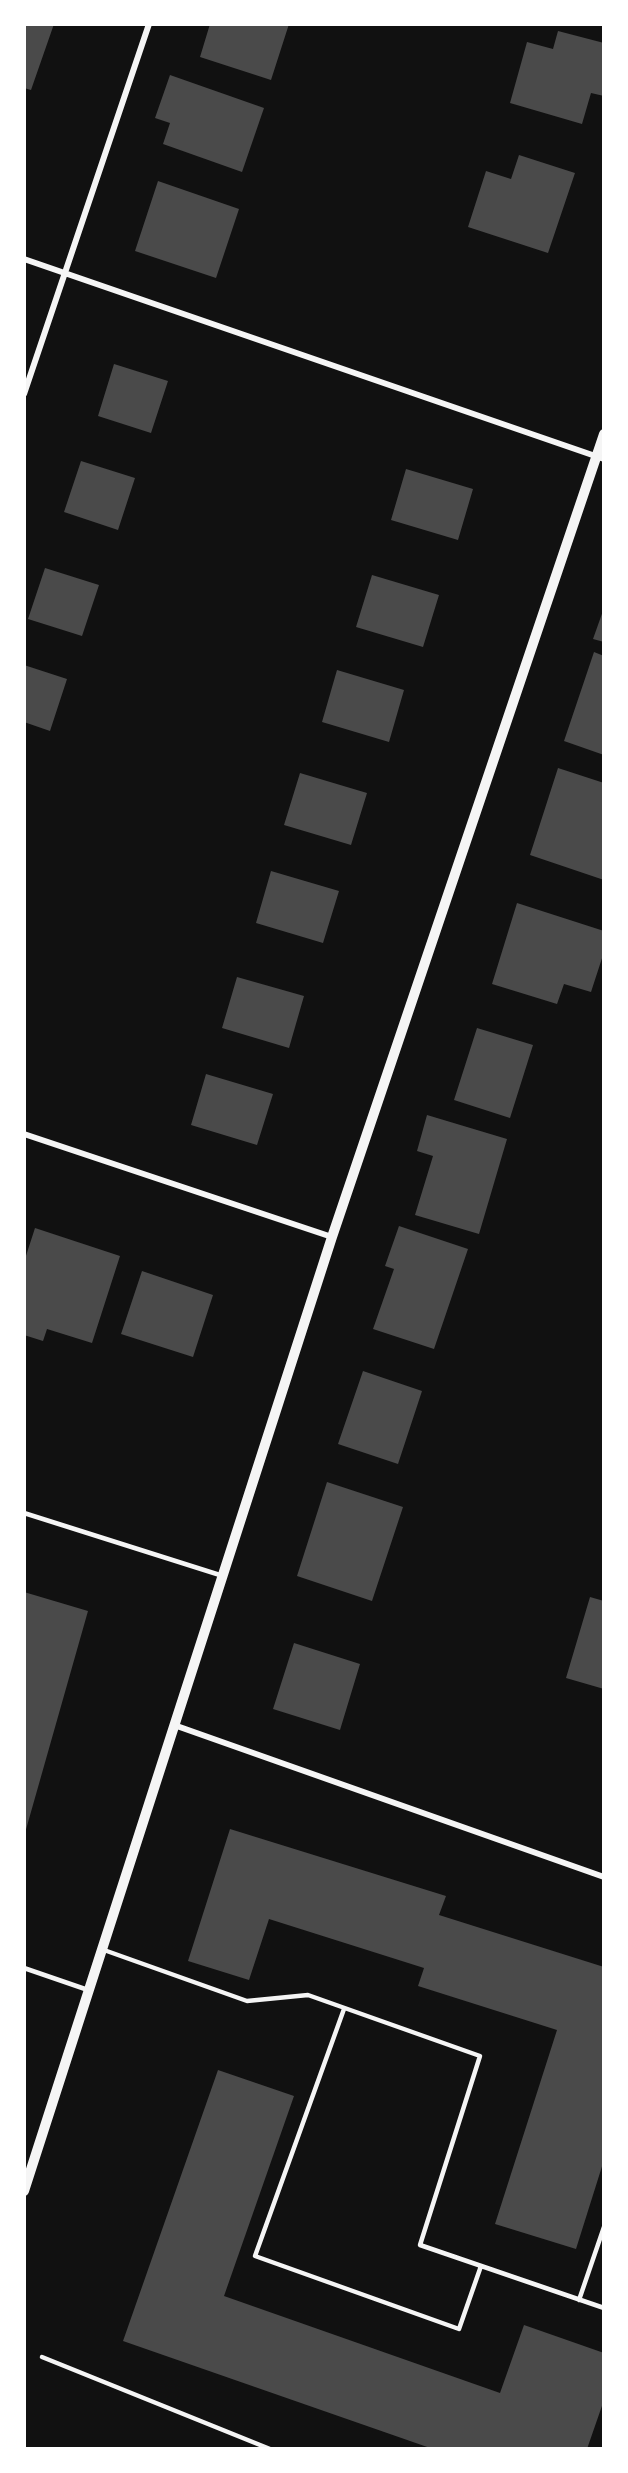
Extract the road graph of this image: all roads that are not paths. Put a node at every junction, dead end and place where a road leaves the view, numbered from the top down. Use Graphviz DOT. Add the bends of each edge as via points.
graph roads {
  1 [pos="149,24"];
  2 [pos="24,259"];
  3 [pos="64,273"];
  4 [pos="24,394"];
  5 [pos="604,434"];
  6 [pos="600,458"];
  7 [pos="24,1134"];
  8 [pos="332,1237"];
  9 [pos="24,1513"];
  10 [pos="223,1576"];
  11 [pos="174,1725"];
  12 [pos="604,1877"];
  13 [pos="101,1949"];
  14 [pos="24,1968"];
  15 [pos="88,1990"];
  16 [pos="344,2009"];
  17 [pos="24,2192"];
  18 [pos="604,2227"];
  19 [pos="482,2266"];
  20 [pos="579,2300"];
  21 [pos="604,2308"];
  22 [pos="42,2357"];
  23 [pos="270,2449"];
  1 -- 3 [label="street"];
  2 -- 3 [label="street"];
  3 -- 4 [label="street"];
  3 -- 6 [label="street"];
  5 -- 6 [label="street"];
  6 -- 8 [label="street"];
  7 -- 8 [label="street"];
  8 -- 10 [label="street"];
  9 -- 10 [label="lane"];
  10 -- 11 [label="street"];
  11 -- 12 [label="street"];
  11 -- 13 [label="street"];
  13 -- 15 [label="street"];
  13 -- 16 [label="lane" via="247,2001 308,1995"];
  14 -- 15 [label="lane"];
  15 -- 17 [label="street"];
  16 -- 19 [label="lane" via="480,2056 420,2246"];
  16 -- 19 [label="lane" via="255,2256 459,2329"];
  18 -- 20 [label="lane"];
  19 -- 20 [label="lane"];
  20 -- 21 [label="lane"];
  22 -- 23 [label="lane"];
}
